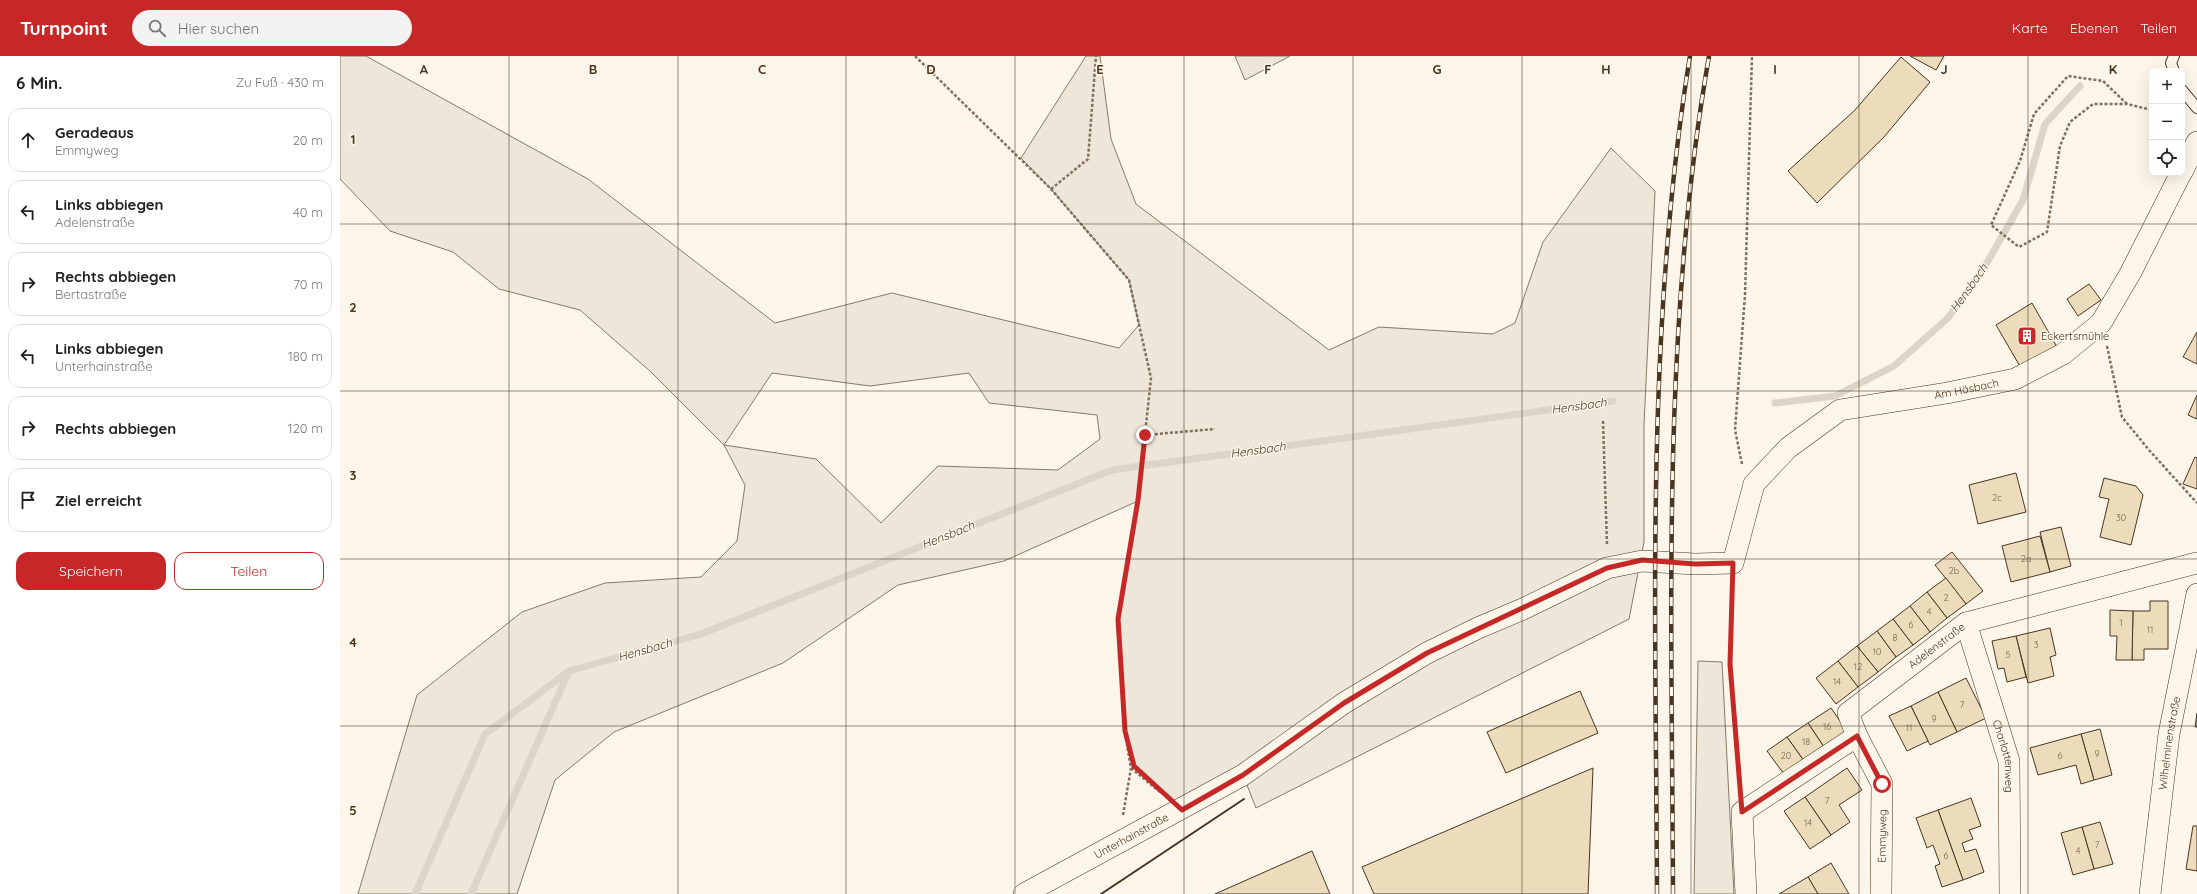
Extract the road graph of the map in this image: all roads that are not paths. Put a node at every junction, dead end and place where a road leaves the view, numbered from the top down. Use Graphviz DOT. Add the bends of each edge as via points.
graph roads {
  1 [pos="2174,56"];
  2 [pos="2173,68"];
  3 [pos="2185,94"];
  4 [pos="2197,108"];
  5 [pos="2197,142"];
  6 [pos="2185,166"];
  7 [pos="2180,176"];
  8 [pos="1733,563"];
  9 [pos="2197,563"];
  10 [pos="2197,594"];
  11 [pos="1966,624"];
  12 [pos="1857,736"];
  13 [pos="1024,894"];
  14 [pos="1746,894"];
  15 [pos="1881,894"];
  16 [pos="2010,894"];
  17 [pos="2150,894"];
  1 -- 2 [label="lane" via="2171,63"];
  3 -- 4 [label="lane"];
  5 -- 6 [label="street, Am Häsbach"];
  7 -- 8 [label="street, Am Häsbach" via="2131,272 2102,322 2063,354 2014,379 1947,393 1840,410 1788,448 1754,484"];
  8 -- 13 [label="street, Unterhainstraße" via="1695,564 1642,560 1607,568 1427,653 1344,703 1243,775"];
  9 -- 11 [label="street, Adelenstraße"];
  10 -- 17 [label="street, Wilhelminenstraße" via="2169,734"];
  11 -- 12 [label="street, Adelenstraße" via="1848,713"];
  11 -- 16 [label="street, Charlottenweg" via="2009,761"];
  12 -- 14 [label="street" via="1742,812"];
  12 -- 15 [label="street, Emmyweg" via="1882,784"];
}
